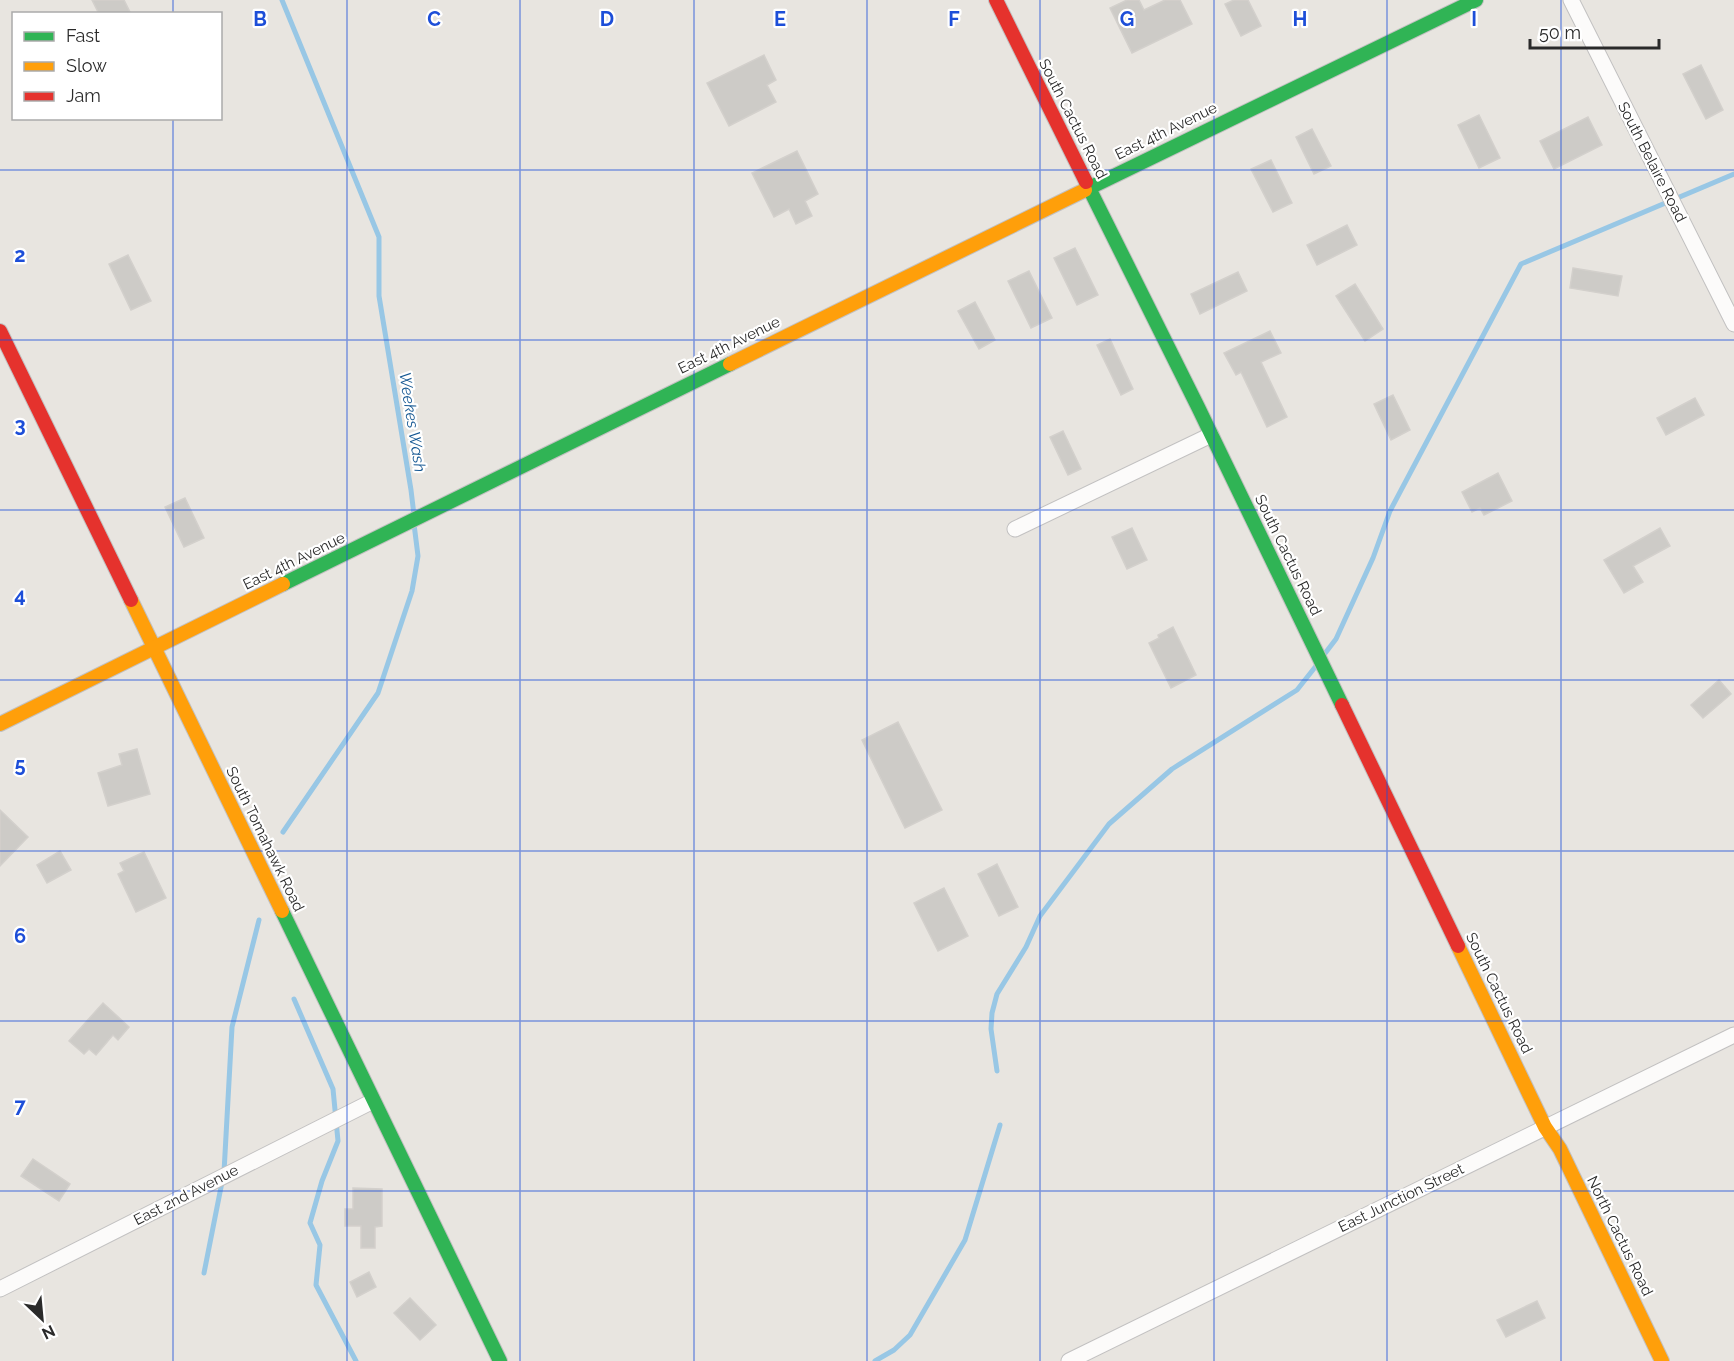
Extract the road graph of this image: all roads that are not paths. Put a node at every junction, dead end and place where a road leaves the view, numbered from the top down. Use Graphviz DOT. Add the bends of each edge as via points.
graph roads {
  1 [pos="996,0"];
  2 [pos="1476,0"];
  3 [pos="1570,0"];
  4 [pos="1089,187"];
  5 [pos="1734,324"];
  6 [pos="0,331"];
  7 [pos="1212,435"];
  8 [pos="1015,529"];
  9 [pos="154,649"];
  10 [pos="0,724"];
  11 [pos="1734,1035"];
  12 [pos="373,1101"];
  13 [pos="1545,1127"];
  14 [pos="0,1289"];
  15 [pos="500,1361"];
  16 [pos="1069,1361"];
  17 [pos="1662,1361"];
  1 -- 4 [label="street, South Cactus Road"];
  2 -- 4 [label="street, East 4th Avenue"];
  3 -- 5 [label="street, South Belaire Road"];
  4 -- 7 [label="street, South Cactus Road"];
  4 -- 9 [label="street, East 4th Avenue"];
  6 -- 9 [label="street, South Tomahawk Road"];
  7 -- 8 [label="street"];
  7 -- 13 [label="street, South Cactus Road"];
  9 -- 10 [label="street, East 4th Avenue"];
  9 -- 12 [label="street, South Tomahawk Road"];
  11 -- 13 [label="street, East Junction Street"];
  12 -- 14 [label="street, East 2nd Avenue"];
  12 -- 15 [label="street, South Tomahawk Road"];
  13 -- 16 [label="street, East Junction Street"];
  13 -- 17 [label="street, North Cactus Road" via="1560,1149"];
}
